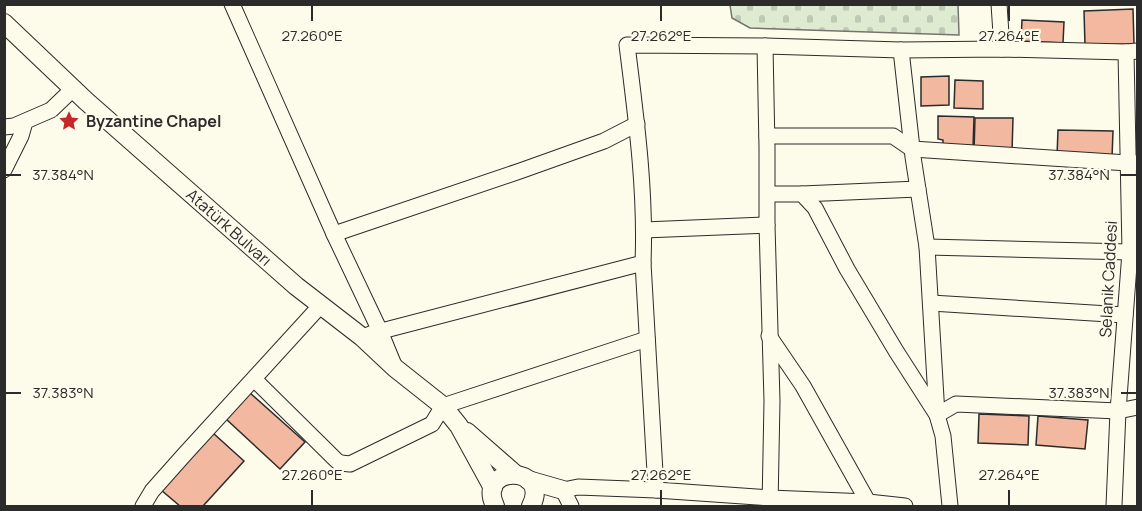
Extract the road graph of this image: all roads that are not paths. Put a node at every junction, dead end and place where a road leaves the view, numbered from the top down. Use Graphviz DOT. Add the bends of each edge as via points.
graph roads {
  1 [pos="232,4"];
  2 [pos="999,4"];
  3 [pos="4,23"];
  4 [pos="765,46"];
  5 [pos="1002,49"];
  6 [pos="901,50"];
  7 [pos="1132,52"];
  8 [pos="73,89"];
  9 [pos="25,122"];
  10 [pos="637,124"];
  11 [pos="4,127"];
  12 [pos="767,136"];
  13 [pos="912,150"];
  14 [pos="1133,163"];
  15 [pos="4,171"];
  16 [pos="918,189"];
  17 [pos="768,194"];
  18 [pos="802,194"];
  19 [pos="767,225"];
  20 [pos="644,230"];
  21 [pos="334,234"];
  22 [pos="927,247"];
  23 [pos="1130,252"];
  24 [pos="643,263"];
  25 [pos="930,303"];
  26 [pos="321,305"];
  27 [pos="1125,315"];
  28 [pos="380,331"];
  29 [pos="769,336"];
  30 [pos="362,337"];
  31 [pos="647,339"];
  32 [pos="395,368"];
  33 [pos="255,379"];
  34 [pos="443,406"];
  35 [pos="1137,407"];
  36 [pos="1118,411"];
  37 [pos="937,416"];
  38 [pos="459,426"];
  39 [pos="521,477"];
  40 [pos="564,490"];
  41 [pos="656,490"];
  42 [pos="490,499"];
  43 [pos="770,502"];
  44 [pos="868,502"];
  45 [pos="532,504"];
  46 [pos="144,507"];
  47 [pos="571,507"];
  48 [pos="905,507"];
  49 [pos="950,507"];
  50 [pos="1114,507"];
  1 -- 21 [label="street"];
  2 -- 5 [label="street"];
  3 -- 8 [label="main road, Atatürk Bulvarı"];
  4 -- 6 [label="street"];
  4 -- 10 [label="street" via="627,45"];
  4 -- 12 [label="street"];
  5 -- 6 [label="street"];
  5 -- 7 [label="street"];
  6 -- 13 [label="street"];
  7 -- 14 [label="street, Selanik Caddesi"];
  8 -- 9 [label="street" via="51,110"];
  8 -- 26 [label="main road, Atatürk Bulvarı"];
  9 -- 11 [label="street"];
  9 -- 15 [label="street"];
  10 -- 20 [label="street"];
  10 -- 21 [label="street" via="604,141"];
  12 -- 13 [label="street" via="893,136"];
  12 -- 17 [label="street"];
  13 -- 14 [label="street"];
  13 -- 16 [label="street"];
  14 -- 23 [label="street, Selanik Caddesi"];
  16 -- 18 [label="street"];
  16 -- 22 [label="street"];
  17 -- 18 [label="street"];
  17 -- 19 [label="street"];
  18 -- 37 [label="street" via="815,208"];
  19 -- 20 [label="street"];
  19 -- 29 [label="street"];
  20 -- 24 [label="street"];
  21 -- 28 [label="street"];
  22 -- 23 [label="street"];
  22 -- 25 [label="street"];
  23 -- 27 [label="street, Selanik Caddesi"];
  24 -- 28 [label="street"];
  24 -- 31 [label="street"];
  25 -- 27 [label="street"];
  25 -- 37 [label="street"];
  26 -- 30 [label="main road, Atatürk Bulvarı"];
  26 -- 33 [label="street"];
  27 -- 36 [label="street, Selanik Caddesi"];
  28 -- 30 [label="street"];
  28 -- 32 [label="street"];
  29 -- 43 [label="street"];
  29 -- 44 [label="street" via="803,386"];
  30 -- 32 [label="main road, Atatürk Bulvarı"];
  31 -- 34 [label="street"];
  31 -- 41 [label="street"];
  32 -- 34 [label="main road, Atatürk Bulvarı"];
  33 -- 34 [label="street" via="337,461 345,464 432,424"];
  33 -- 46 [label="street" via="184,455"];
  34 -- 38 [label="main road, Atatürk Bulvarı"];
  35 -- 36 [label="street"];
  36 -- 37 [label="street" via="956,404"];
  36 -- 50 [label="street, Selanik Caddesi"];
  37 -- 49 [label="street" via="943,436"];
  38 -- 39 [label="main road, Atatürk Bulvarı"];
  38 -- 42 [label="main road, Atatürk Bulvarı"];
  39 -- 40 [label="main road"];
  39 -- 42 [label="main road" via="504,476 496,483"];
  39 -- 45 [label="main road" via="534,491"];
  40 -- 41 [label="street"];
  40 -- 45 [label="main road"];
  40 -- 47 [label="street"];
  41 -- 43 [label="street"];
  43 -- 44 [label="street"];
  44 -- 48 [label="street"];
}
